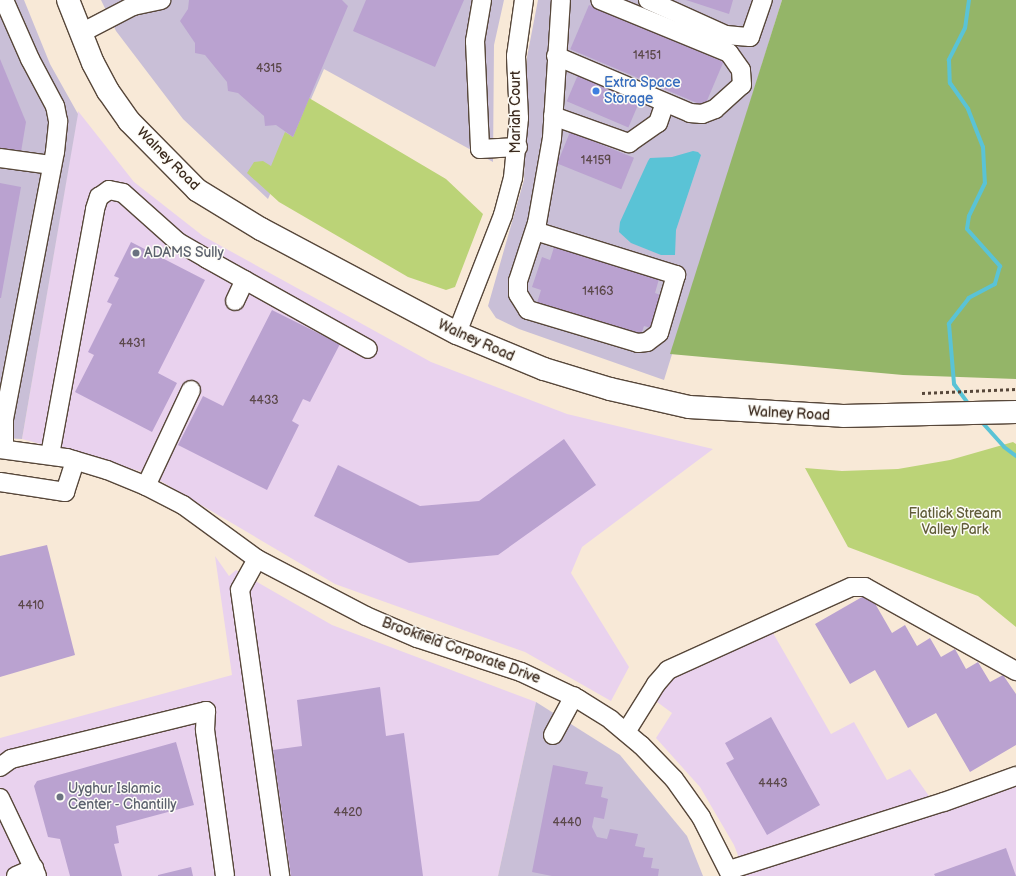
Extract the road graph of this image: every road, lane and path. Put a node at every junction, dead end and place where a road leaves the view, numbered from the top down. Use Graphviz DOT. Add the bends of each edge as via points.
graph roads {
  1 [pos="4,0"];
  2 [pos="68,0"];
  3 [pos="161,0"];
  4 [pos="482,0"];
  5 [pos="524,0"];
  6 [pos="561,0"];
  7 [pos="600,0"];
  8 [pos="648,0"];
  9 [pos="763,0"];
  10 [pos="136,3"];
  11 [pos="81,33"];
  12 [pos="556,56"];
  13 [pos="665,103"];
  14 [pos="553,116"];
  15 [pos="517,155"];
  16 [pos="0,158"];
  17 [pos="51,165"];
  18 [pos="545,167"];
  19 [pos="535,231"];
  20 [pos="245,280"];
  21 [pos="235,301"];
  22 [pos="457,333"];
  23 [pos="368,349"];
  24 [pos="1016,389"];
  25 [pos="191,390"];
  26 [pos="922,393"];
  27 [pos="3,404"];
  28 [pos="1015,412"];
  29 [pos="2,449"];
  30 [pos="50,455"];
  31 [pos="75,461"];
  32 [pos="0,482"];
  33 [pos="146,486"];
  34 [pos="257,559"];
  35 [pos="1016,670"];
  36 [pos="574,696"];
  37 [pos="626,732"];
  38 [pos="553,735"];
  39 [pos="0,767"];
  40 [pos="1016,776"];
  41 [pos="0,798"];
  42 [pos="35,872"];
  43 [pos="730,873"];
  44 [pos="16,876"];
  45 [pos="225,876"];
  46 [pos="280,876"];
  1 -- 17 [label="street" via="30,59 55,106 57,137"];
  2 -- 11 [label="main road, Walney Road"];
  3 -- 10 [label="street"];
  4 -- 15 [label="street" via="475,41 480,150"];
  5 -- 15 [label="street, Mariah Court" via="516,56"];
  6 -- 12 [label="street"];
  7 -- 13 [label="street" via="729,53 741,70 742,85 715,109 702,114 690,113"];
  8 -- 9 [label="street" via="726,35 750,37"];
  10 -- 11 [label="street"];
  11 -- 22 [label="main road, Walney Road" via="105,84 129,121 197,190 268,232"];
  12 -- 13 [label="street"];
  12 -- 14 [label="street"];
  13 -- 14 [label="street" via="658,123 629,143"];
  14 -- 18 [label="street" via="552,138"];
  15 -- 18 [label="street"];
  15 -- 22 [label="street, Mariah Court" via="503,215"];
  16 -- 17 [label="street"];
  17 -- 27 [label="street"];
  18 -- 19 [label="street"];
  19 -- 19 [label="street" via="518,281 518,294 528,310 638,344 647,342 659,333 676,275"];
  20 -- 21 [label="street"];
  20 -- 23 [label="street"];
  20 -- 30 [label="street" via="178,242 123,193 109,190 99,196"];
  22 -- 28 [label="main road, Walney Road" via="557,374 689,407 836,416"];
  24 -- 26 [label="path"];
  25 -- 33 [label="street"];
  27 -- 29 [label="street"];
  29 -- 30 [label="street, Brookfield Corporate Drive"];
  30 -- 31 [label="street, Brookfield Corporate Drive"];
  31 -- 32 [label="street" via="65,492"];
  31 -- 33 [label="street, Brookfield Corporate Drive"];
  33 -- 34 [label="street, Brookfield Corporate Drive" via="183,505"];
  34 -- 36 [label="street, Brookfield Corporate Drive" via="366,616 417,638 521,672"];
  34 -- 46 [label="street" via="240,590"];
  35 -- 37 [label="street" via="865,587 851,587 668,670 656,684"];
  36 -- 37 [label="street, Brookfield Corporate Drive"];
  36 -- 38 [label="street"];
  37 -- 43 [label="street, Brookfield Corporate Drive" via="658,762 688,798 713,837"];
  39 -- 45 [label="street" via="11,758 206,711 205,730"];
  40 -- 43 [label="street"];
  41 -- 42 [label="street"];
  42 -- 44 [label="street"];
}
